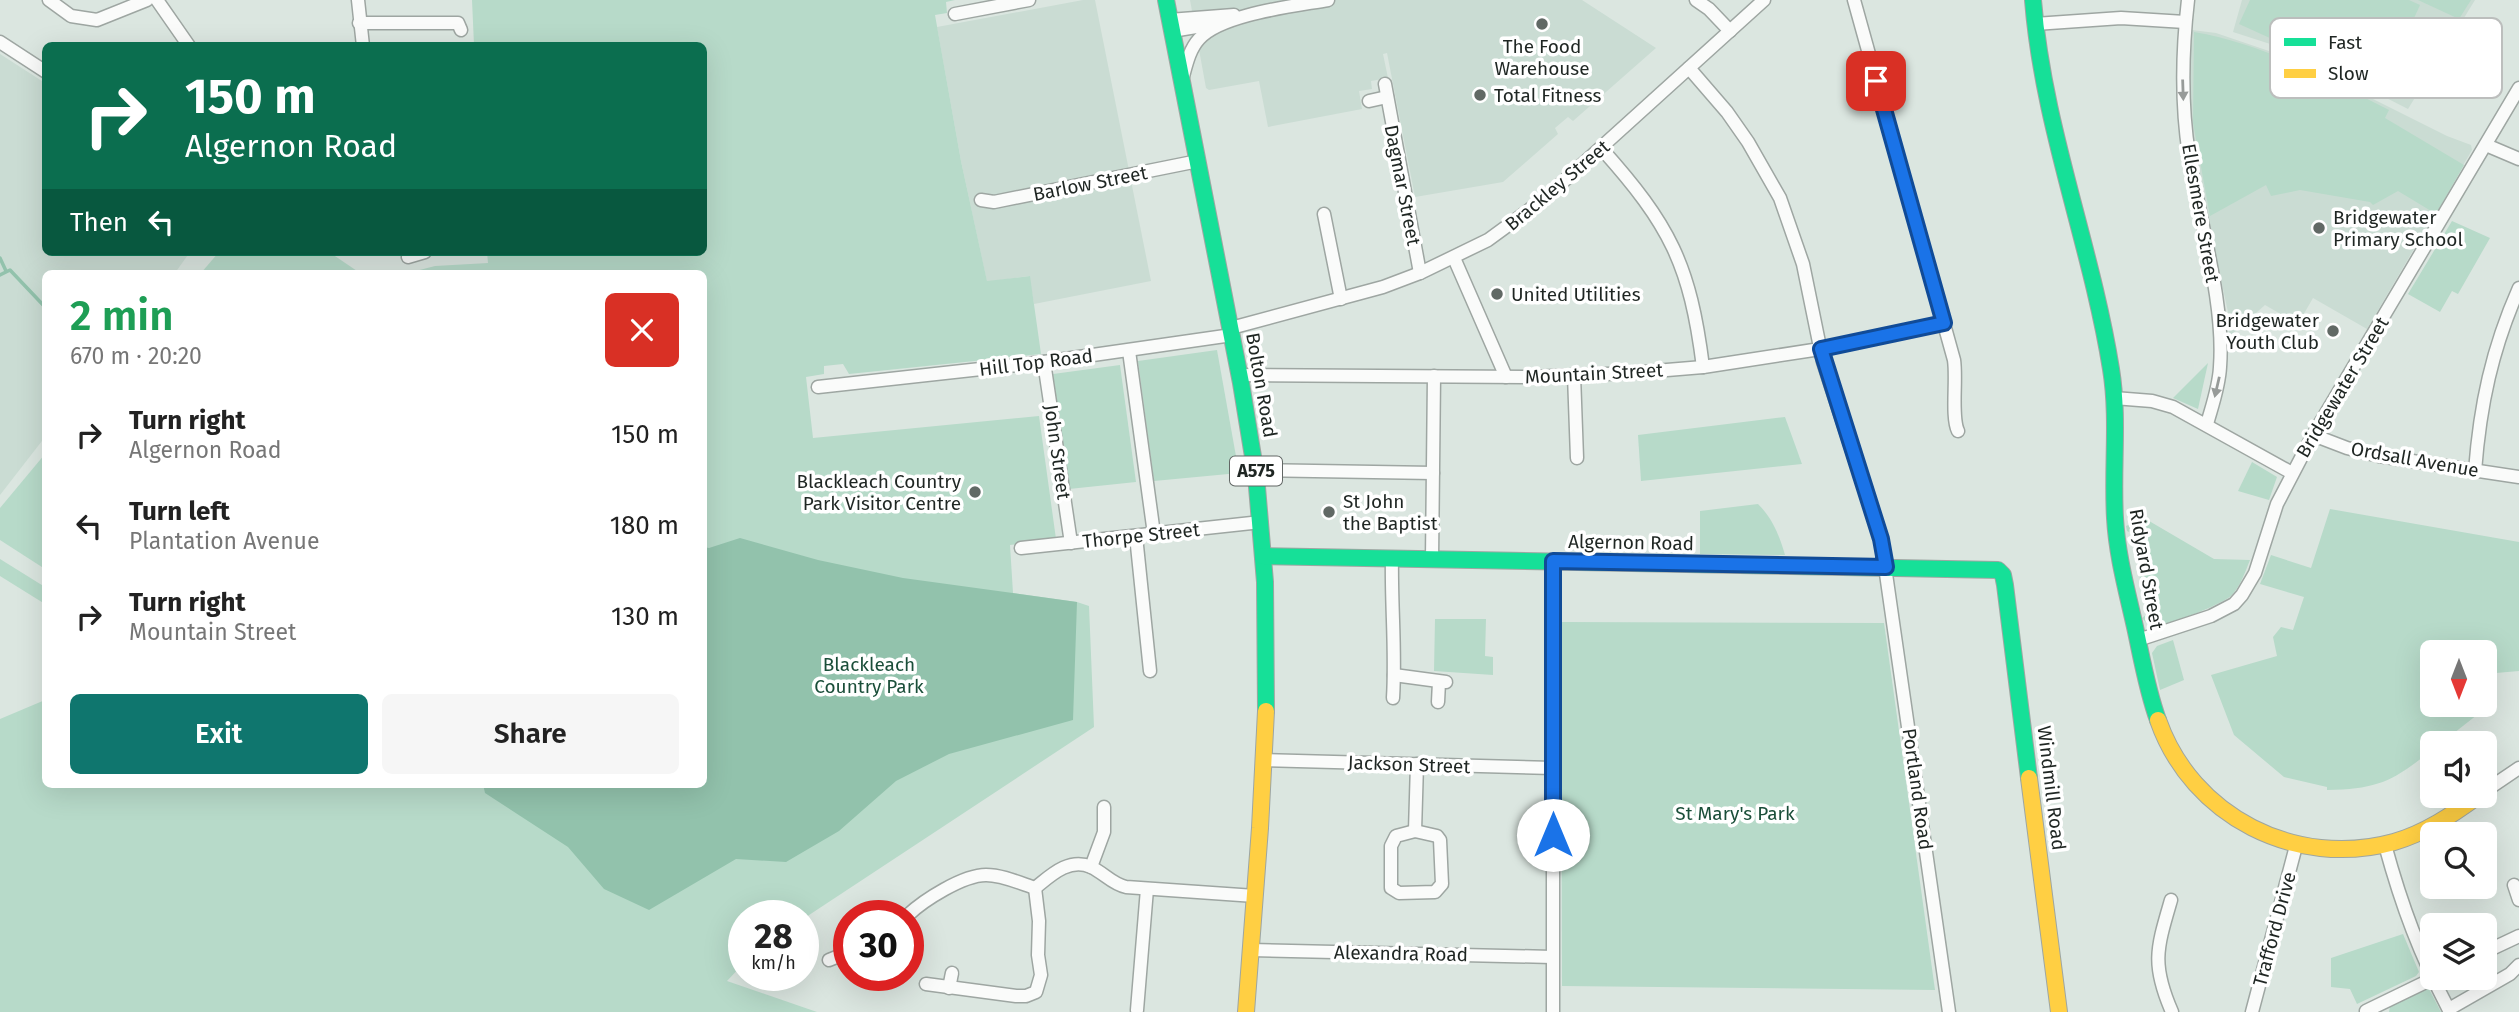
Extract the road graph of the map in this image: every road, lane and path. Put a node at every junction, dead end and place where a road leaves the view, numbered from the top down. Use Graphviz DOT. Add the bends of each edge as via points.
graph roads {
  1 [pos="49,0"];
  2 [pos="147,0"];
  3 [pos="157,0"];
  4 [pos="358,0"];
  5 [pos="1029,0"];
  6 [pos="1166,0"];
  7 [pos="1328,0"];
  8 [pos="1696,0"];
  9 [pos="1764,0"];
  10 [pos="1854,0"];
  11 [pos="2033,0"];
  12 [pos="2188,0"];
  13 [pos="1259,13"];
  14 [pos="955,14"];
  15 [pos="1228,21"];
  16 [pos="2185,22"];
  17 [pos="359,23"];
  18 [pos="2035,24"];
  19 [pos="1170,26"];
  20 [pos="461,30"];
  21 [pos="1730,31"];
  22 [pos="0,42"];
  23 [pos="186,42"];
  24 [pos="362,42"];
  25 [pos="1689,68"];
  26 [pos="42,69"];
  27 [pos="1181,80"];
  28 [pos="2519,88"];
  29 [pos="1369,101"];
  30 [pos="2486,145"];
  31 [pos="1601,148"];
  32 [pos="2519,159"];
  33 [pos="1198,161"];
  34 [pos="981,200"];
  35 [pos="1324,214"];
  36 [pos="426,256"];
  37 [pos="408,257"];
  38 [pos="1454,258"];
  39 [pos="1420,274"];
  40 [pos="2519,288"];
  41 [pos="1341,299"];
  42 [pos="1944,323"];
  43 [pos="1231,332"];
  44 [pos="1821,349"];
  45 [pos="1129,351"];
  46 [pos="1044,362"];
  47 [pos="1703,367"];
  48 [pos="1240,375"];
  49 [pos="1434,376"];
  50 [pos="1574,376"];
  51 [pos="1506,377"];
  52 [pos="818,387"];
  53 [pos="2114,398"];
  54 [pos="2207,424"];
  55 [pos="1958,431"];
  56 [pos="2313,435"];
  57 [pos="1577,458"];
  58 [pos="1255,470"];
  59 [pos="2474,471"];
  60 [pos="1433,473"];
  61 [pos="2291,474"];
  62 [pos="2519,477"];
  63 [pos="1261,522"];
  64 [pos="1154,534"];
  65 [pos="1136,536"];
  66 [pos="1071,543"];
  67 [pos="1021,548"];
  68 [pos="1263,556"];
  69 [pos="1392,558"];
  70 [pos="1432,559"];
  71 [pos="1553,561"];
  72 [pos="1886,567"];
  73 [pos="1998,570"];
  74 [pos="2138,640"];
  75 [pos="1150,671"];
  76 [pos="1394,675"];
  77 [pos="1393,698"];
  78 [pos="1438,702"];
  79 [pos="1265,760"];
  80 [pos="1417,764"];
  81 [pos="1553,768"];
  82 [pos="2519,768"];
  83 [pos="2497,783"];
  84 [pos="1103,805"];
  85 [pos="2462,808"];
  86 [pos="1415,831"];
  87 [pos="2385,845"];
  88 [pos="2296,846"];
  89 [pos="1091,867"];
  90 [pos="2514,885"];
  91 [pos="1035,888"];
  92 [pos="1147,889"];
  93 [pos="1255,896"];
  94 [pos="2171,900"];
  95 [pos="2519,900"];
  96 [pos="924,903"];
  97 [pos="2519,936"];
  98 [pos="2497,946"];
  99 [pos="1251,950"];
  100 [pos="2420,950"];
  101 [pos="1552,957"];
  102 [pos="833,958"];
  103 [pos="829,960"];
  104 [pos="2519,965"];
  105 [pos="952,973"];
  106 [pos="926,984"];
  107 [pos="2420,986"];
  108 [pos="949,988"];
  109 [pos="2438,990"];
  110 [pos="2381,1008"];
  111 [pos="1138,1010"];
  112 [pos="2366,1011"];
  113 [pos="2449,1011"];
  114 [pos="1247,1012"];
  115 [pos="1553,1012"];
  116 [pos="1949,1012"];
  117 [pos="2059,1012"];
  118 [pos="2172,1012"];
  119 [pos="2252,1012"];
  1 -- 2 [label="street" via="72,16 97,20"];
  3 -- 23 [label="street"];
  4 -- 17 [label="street"];
  5 -- 14 [label="street"];
  6 -- 19 [label="street, Bolton Road / A575"];
  7 -- 13 [label="street"];
  8 -- 21 [label="street"];
  9 -- 21 [label="street, Brackley Street"];
  10 -- 42 [label="street"];
  11 -- 18 [label="street, Ridyard Street"];
  12 -- 16 [label="street, Ellesmere Street"];
  13 -- 15 [label="street"];
  13 -- 19 [label="street"];
  15 -- 19 [label="street"];
  15 -- 27 [label="street" via="1197,41"];
  16 -- 18 [label="street" via="2102,18"];
  16 -- 54 [label="street, Ellesmere Street, one-way" via="2185,119 2221,352"];
  17 -- 20 [label="street" via="458,23"];
  17 -- 24 [label="street"];
  18 -- 53 [label="street, Ridyard Street" via="2042,80 2098,296"];
  19 -- 27 [label="street, Bolton Road / A575"];
  21 -- 25 [label="street, Brackley Street"];
  22 -- 26 [label="street"];
  25 -- 31 [label="street, Brackley Street"];
  25 -- 44 [label="street, Portland Road" via="1727,112 1780,198 1803,264"];
  27 -- 33 [label="street, Bolton Road / A575"];
  28 -- 30 [label="street, Bridgewater Street"];
  29 -- 39 [label="street, Dagmar Street" via="1386,91"];
  30 -- 32 [label="street"];
  30 -- 56 [label="street, Bridgewater Street"];
  31 -- 38 [label="street, Brackley Street" via="1524,216"];
  31 -- 47 [label="street" via="1648,204 1679,257 1696,316"];
  33 -- 34 [label="street, Barlow Street" via="994,202"];
  33 -- 43 [label="street, Bolton Road / A575"];
  35 -- 41 [label="street" via="1321,231"];
  36 -- 37 [label="street"];
  38 -- 39 [label="street, Brackley Street"];
  38 -- 51 [label="street"];
  39 -- 41 [label="street, Brackley Street"];
  40 -- 59 [label="street" via="2489,368"];
  41 -- 43 [label="street, Brackley Street"];
  42 -- 44 [label="street, Mountain Street"];
  42 -- 55 [label="street" via="1956,372"];
  43 -- 45 [label="street, Hill Top Road"];
  43 -- 48 [label="street, Bolton Road / A575"];
  44 -- 47 [label="street, Mountain Street"];
  44 -- 72 [label="street, Portland Road"];
  45 -- 46 [label="street, Hill Top Road"];
  45 -- 64 [label="street"];
  46 -- 52 [label="street, Hill Top Road" via="838,379"];
  46 -- 66 [label="street, John Street"];
  47 -- 50 [label="street, Mountain Street"];
  48 -- 49 [label="street, Mountain Street"];
  48 -- 58 [label="street, Bolton Road / A575"];
  49 -- 51 [label="street, Mountain Street"];
  49 -- 60 [label="street"];
  50 -- 51 [label="street, Mountain Street"];
  50 -- 57 [label="street"];
  53 -- 54 [label="street" via="2164,404"];
  53 -- 74 [label="street, Ridyard Street" via="2115,524"];
  54 -- 61 [label="street"];
  56 -- 59 [label="street, Ordsall Avenue" via="2367,454"];
  56 -- 61 [label="street, Bridgewater Street"];
  58 -- 60 [label="street"];
  58 -- 63 [label="street, Bolton Road / A575"];
  59 -- 62 [label="street, Ordsall Avenue"];
  60 -- 70 [label="street"];
  61 -- 74 [label="street, Bridgewater Street" via="2255,573 2234,604"];
  63 -- 64 [label="street, Thorpe Street"];
  63 -- 68 [label="street, Bolton Road / A575"];
  64 -- 65 [label="street, Thorpe Street"];
  65 -- 66 [label="street, Thorpe Street"];
  65 -- 75 [label="street" via="1153,643"];
  66 -- 67 [label="street, Thorpe Street"];
  68 -- 69 [label="street, Algernon Road"];
  68 -- 79 [label="street, Bolton Road / A575"];
  69 -- 70 [label="street, Algernon Road"];
  69 -- 76 [label="street"];
  70 -- 71 [label="street, Algernon Road"];
  71 -- 72 [label="street, Algernon Road"];
  71 -- 81 [label="street"];
  72 -- 73 [label="street, Algernon Road"];
  72 -- 116 [label="street, Portland Road"];
  73 -- 117 [label="street, Windmill Road" via="2005,586"];
  74 -- 88 [label="street, Ridyard Street" via="2164,736 2184,770 2225,812 2257,832"];
  76 -- 77 [label="street"];
  76 -- 78 [label="street" via="1443,682"];
  79 -- 80 [label="street, Jackson Street"];
  79 -- 93 [label="street, Bolton Road / A575"];
  80 -- 81 [label="street, Jackson Street"];
  80 -- 86 [label="street"];
  81 -- 101 [label="street"];
  82 -- 83 [label="street"];
  84 -- 89 [label="street" via="1104,832"];
  85 -- 87 [label="street, Ridyard Street" via="2440,824"];
  86 -- 86 [label="street" via="1440,840 1442,884 1435,892 1399,893 1391,888 1391,846 1396,836"];
  87 -- 88 [label="street, Ridyard Street" via="2338,850"];
  87 -- 100 [label="street" via="2400,901"];
  88 -- 119 [label="street, Trafford Drive"];
  89 -- 91 [label="street" via="1062,868"];
  89 -- 92 [label="street" via="1118,885"];
  90 -- 95 [label="street"];
  91 -- 96 [label="street" via="1000,877 975,877"];
  91 -- 108 [label="street" via="1041,997"];
  92 -- 93 [label="street"];
  92 -- 111 [label="street"];
  93 -- 99 [label="street, Bolton Road / A575"];
  94 -- 118 [label="street" via="2160,919 2157,963"];
  97 -- 98 [label="street"];
  99 -- 101 [label="street, Alexandra Road"];
  99 -- 114 [label="street, A575"];
  101 -- 115 [label="street"];
  102 -- 103 [label="street"];
  104 -- 113 [label="street"];
  105 -- 108 [label="street"];
  106 -- 108 [label="street"];
  107 -- 110 [label="street"];
  109 -- 113 [label="street"];
  110 -- 112 [label="street"];
}
